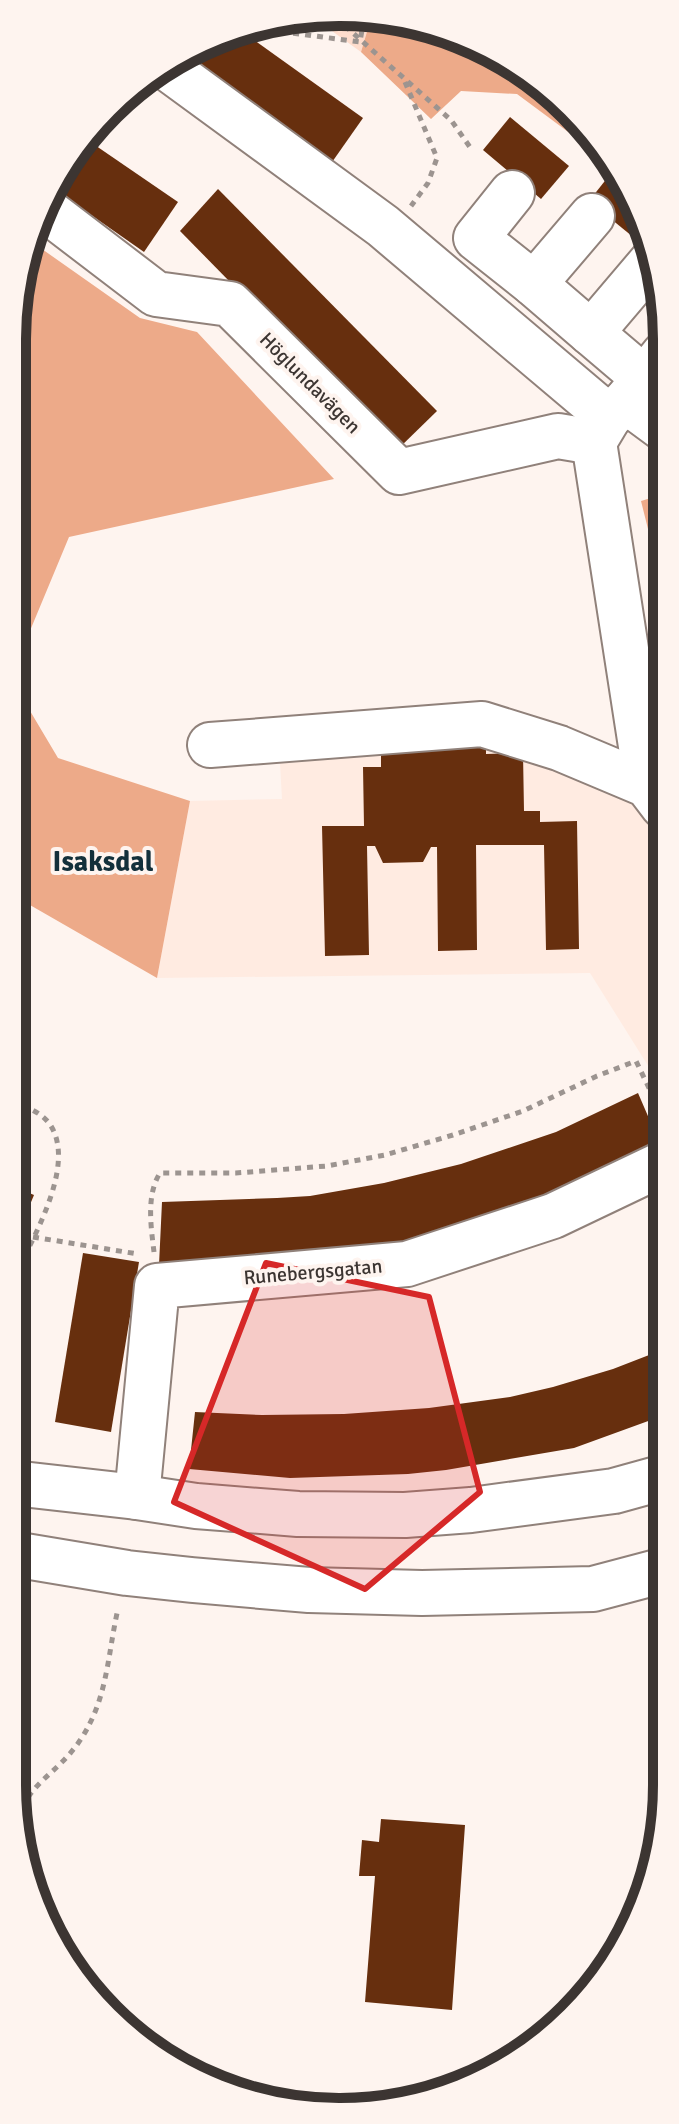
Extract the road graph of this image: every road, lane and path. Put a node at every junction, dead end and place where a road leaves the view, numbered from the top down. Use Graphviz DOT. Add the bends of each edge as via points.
graph roads {
  1 [pos="344,26"];
  2 [pos="362,27"];
  3 [pos="283,31"];
  4 [pos="360,42"];
  5 [pos="174,73"];
  6 [pos="405,79"];
  7 [pos="472,150"];
  8 [pos="512,193"];
  9 [pos="52,215"];
  10 [pos="592,216"];
  11 [pos="391,232"];
  12 [pos="645,270"];
  13 [pos="534,284"];
  14 [pos="591,333"];
  15 [pos="628,398"];
  16 [pos="653,420"];
  17 [pos="210,745"];
  18 [pos="653,766"];
  19 [pos="653,794"];
  20 [pos="653,1096"];
  21 [pos="26,1107"];
  22 [pos="653,1168"];
  23 [pos="33,1237"];
  24 [pos="26,1252"];
  25 [pos="156,1271"];
  26 [pos="653,1480"];
  27 [pos="26,1484"];
  28 [pos="137,1497"];
  29 [pos="26,1556"];
  30 [pos="653,1573"];
  31 [pos="119,1606"];
  32 [pos="27,1800"];
  1 -- 4 [label="path"];
  2 -- 4 [label="path"];
  3 -- 4 [label="path"];
  4 -- 6 [label="path"];
  5 -- 11 [label="street"];
  6 -- 7 [label="path" via="451,120"];
  6 -- 11 [label="path" via="437,158 428,183"];
  8 -- 13 [label="street" via="476,238"];
  9 -- 15 [label="street, Höglundavägen" via="156,294 230,304 399,472 558,436"];
  10 -- 13 [label="street"];
  11 -- 15 [label="street"];
  12 -- 14 [label="street"];
  13 -- 14 [label="street"];
  14 -- 15 [label="street"];
  15 -- 16 [label="street"];
  15 -- 18 [label="street"];
  17 -- 19 [label="street" via="482,724 559,748"];
  20 -- 25 [label="path" via="636,1061 523,1111 385,1155 327,1166 160,1173 152,1203"];
  21 -- 23 [label="path" via="50,1124 59,1147 50,1201"];
  22 -- 25 [label="street, Runebergsgatan" via="553,1216 407,1264"];
  23 -- 24 [label="path"];
  23 -- 25 [label="path"];
  25 -- 28 [label="street"];
  26 -- 28 [label="street" via="614,1491 405,1515 298,1514"];
  27 -- 28 [label="street"];
  29 -- 30 [label="street" via="127,1573 309,1590 593,1589"];
  31 -- 32 [label="path" via="91,1723"];
}
